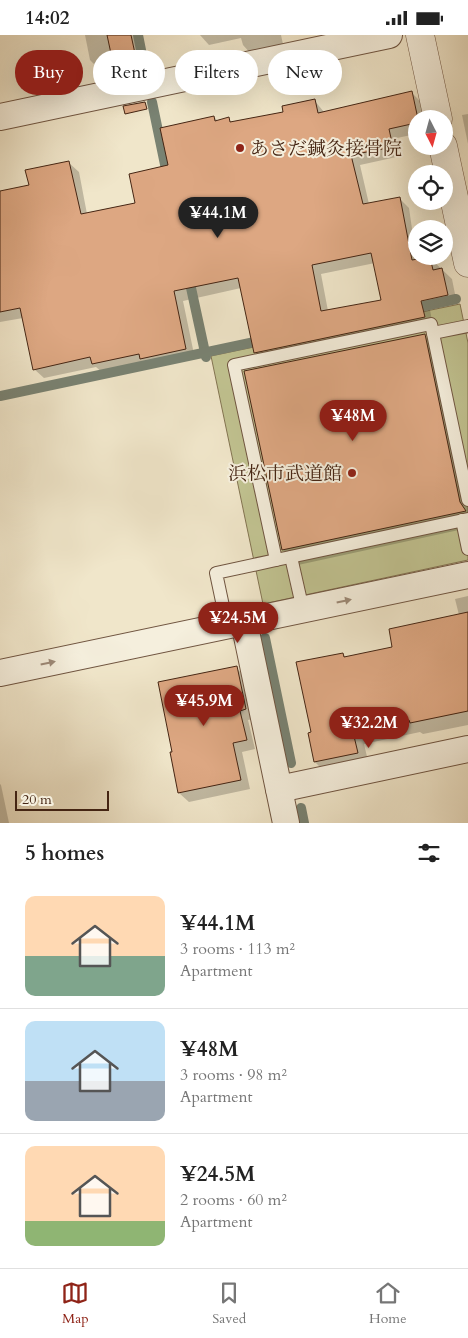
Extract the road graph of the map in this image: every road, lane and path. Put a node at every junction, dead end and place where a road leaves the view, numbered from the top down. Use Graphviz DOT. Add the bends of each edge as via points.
graph roads {
  1 [pos="389,35"];
  2 [pos="420,35"];
  3 [pos="436,110"];
  4 [pos="0,117"];
  5 [pos="445,155"];
  6 [pos="468,263"];
  7 [pos="468,326"];
  8 [pos="433,333"];
  9 [pos="468,500"];
  10 [pos="465,520"];
  11 [pos="468,549"];
  12 [pos="292,557"];
  13 [pos="276,560"];
  14 [pos="468,575"];
  15 [pos="303,610"];
  16 [pos="235,624"];
  17 [pos="0,673"];
  18 [pos="468,749"];
  19 [pos="279,789"];
  20 [pos="286,823"];
  1 -- 4 [label="street"];
  2 -- 3 [label="street"];
  5 -- 6 [label="street"];
  7 -- 8 [label="lane"];
  8 -- 9 [label="lane"];
  8 -- 13 [label="lane" via="431,324 234,365"];
  10 -- 11 [label="lane"];
  10 -- 12 [label="lane"];
  12 -- 13 [label="lane"];
  12 -- 15 [label="lane"];
  13 -- 16 [label="lane" via="216,573"];
  15 -- 14 [label="street, one-way"];
  15 -- 16 [label="street"];
  17 -- 16 [label="street, one-way"];
  16 -- 19 [label="street"];
  18 -- 19 [label="street"];
  19 -- 20 [label="street"];
}
